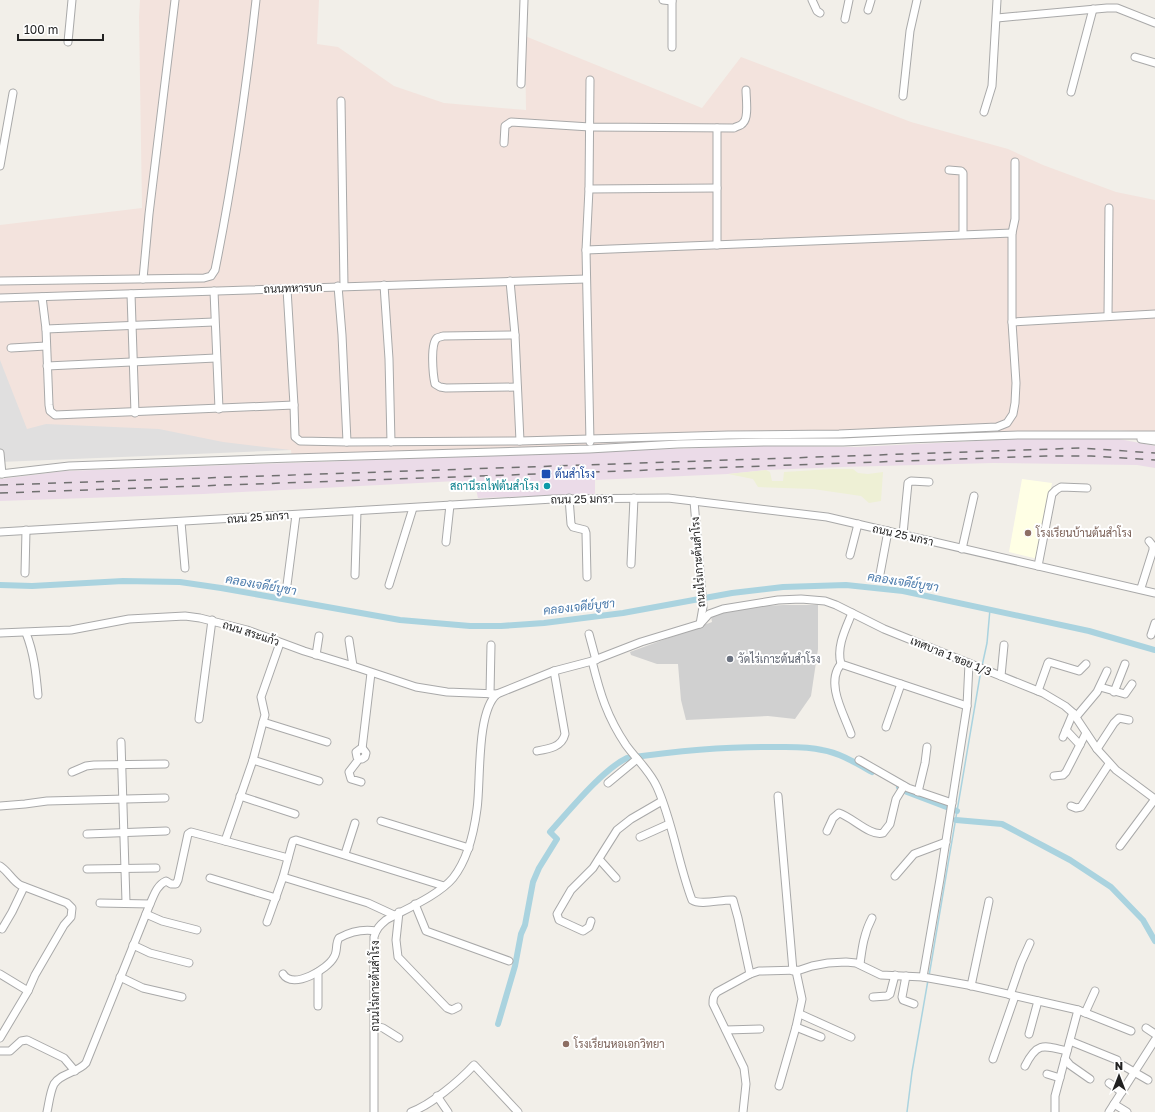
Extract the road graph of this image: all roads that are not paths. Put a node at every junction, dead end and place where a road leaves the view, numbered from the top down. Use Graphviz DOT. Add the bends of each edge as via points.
graph roads {
  1 [pos="72,0"];
  2 [pos="175,0"];
  3 [pos="256,0"];
  4 [pos="524,0"];
  5 [pos="663,0"];
  6 [pos="812,0"];
  7 [pos="849,0"];
  8 [pos="871,0"];
  9 [pos="917,0"];
  10 [pos="997,0"];
  11 [pos="672,1"];
  12 [pos="1093,9"];
  13 [pos="868,10"];
  14 [pos="820,13"];
  15 [pos="997,18"];
  16 [pos="845,19"];
  17 [pos="1155,23"];
  18 [pos="68,42"];
  19 [pos="672,47"];
  20 [pos="1135,57"];
  21 [pos="1155,63"];
  22 [pos="590,80"];
  23 [pos="521,84"];
  24 [pos="746,90"];
  25 [pos="1071,92"];
  26 [pos="13,93"];
  27 [pos="903,96"];
  28 [pos="341,101"];
  29 [pos="984,112"];
  30 [pos="590,127"];
  31 [pos="717,128"];
  32 [pos="504,143"];
  33 [pos="1015,162"];
  34 [pos="0,166"];
  35 [pos="949,170"];
  36 [pos="717,188"];
  37 [pos="589,189"];
  38 [pos="1109,208"];
  39 [pos="1012,232"];
  40 [pos="963,234"];
  41 [pos="717,245"];
  42 [pos="586,250"];
  43 [pos="143,279"];
  44 [pos="586,279"];
  45 [pos="510,280"];
  46 [pos="0,281"];
  47 [pos="384,285"];
  48 [pos="341,286"];
  49 [pos="287,288"];
  50 [pos="214,291"];
  51 [pos="131,294"];
  52 [pos="0,298"];
  53 [pos="42,298"];
  54 [pos="1155,314"];
  55 [pos="1108,316"];
  56 [pos="214,322"];
  57 [pos="1012,322"];
  58 [pos="132,325"];
  59 [pos="46,329"];
  60 [pos="515,334"];
  61 [pos="46,346"];
  62 [pos="10,348"];
  63 [pos="216,358"];
  64 [pos="134,362"];
  65 [pos="47,366"];
  66 [pos="517,386"];
  67 [pos="294,405"];
  68 [pos="219,409"];
  69 [pos="135,413"];
  70 [pos="1155,435"];
  71 [pos="1115,436"];
  72 [pos="590,439"];
  73 [pos="520,441"];
  74 [pos="1155,441"];
  75 [pos="347,442"];
  76 [pos="391,442"];
  77 [pos="589,449"];
  78 [pos="0,453"];
  79 [pos="1,474"];
  80 [pos="929,482"];
  81 [pos="1087,488"];
  82 [pos="974,496"];
  83 [pos="569,498"];
  84 [pos="634,498"];
  85 [pos="694,501"];
  86 [pos="450,505"];
  87 [pos="413,508"];
  88 [pos="357,511"];
  89 [pos="296,514"];
  90 [pos="181,522"];
  91 [pos="858,524"];
  92 [pos="26,530"];
  93 [pos="888,531"];
  94 [pos="0,532"];
  95 [pos="903,534"];
  96 [pos="1149,541"];
  97 [pos="446,542"];
  98 [pos="962,549"];
  99 [pos="1154,550"];
  100 [pos="850,555"];
  101 [pos="631,564"];
  102 [pos="1038,566"];
  103 [pos="185,568"];
  104 [pos="25,573"];
  105 [pos="880,574"];
  106 [pos="355,575"];
  107 [pos="588,577"];
  108 [pos="288,585"];
  109 [pos="389,585"];
  110 [pos="1140,588"];
  111 [pos="1155,593"];
  112 [pos="852,613"];
  113 [pos="212,620"];
  114 [pos="1155,623"];
  115 [pos="700,624"];
  116 [pos="0,633"];
  117 [pos="26,633"];
  118 [pos="589,634"];
  119 [pos="1151,635"];
  120 [pos="319,636"];
  121 [pos="349,640"];
  122 [pos="280,643"];
  123 [pos="491,645"];
  124 [pos="1004,645"];
  125 [pos="316,655"];
  126 [pos="594,660"];
  127 [pos="841,664"];
  128 [pos="972,664"];
  129 [pos="1086,664"];
  130 [pos="1125,664"];
  131 [pos="353,666"];
  132 [pos="554,671"];
  133 [pos="1107,671"];
  134 [pos="371,672"];
  135 [pos="1001,676"];
  136 [pos="901,684"];
  137 [pos="1132,684"];
  138 [pos="1100,687"];
  139 [pos="1038,691"];
  140 [pos="1114,692"];
  141 [pos="493,694"];
  142 [pos="38,695"];
  143 [pos="967,706"];
  144 [pos="1075,715"];
  145 [pos="199,719"];
  146 [pos="1129,720"];
  147 [pos="263,722"];
  148 [pos="886,727"];
  149 [pos="1086,733"];
  150 [pos="851,734"];
  151 [pos="121,742"];
  152 [pos="327,742"];
  153 [pos="1080,745"];
  154 [pos="926,747"];
  155 [pos="1097,750"];
  156 [pos="537,751"];
  157 [pos="635,757"];
  158 [pos="253,760"];
  159 [pos="859,760"];
  160 [pos="165,764"];
  161 [pos="1109,764"];
  162 [pos="121,765"];
  163 [pos="72,772"];
  164 [pos="1054,776"];
  165 [pos="319,781"];
  166 [pos="361,782"];
  167 [pos="608,783"];
  168 [pos="903,788"];
  169 [pos="918,792"];
  170 [pos="240,796"];
  171 [pos="778,796"];
  172 [pos="165,798"];
  173 [pos="122,799"];
  174 [pos="1155,799"];
  175 [pos="662,801"];
  176 [pos="0,806"];
  177 [pos="1071,806"];
  178 [pos="952,807"];
  179 [pos="295,814"];
  180 [pos="381,821"];
  181 [pos="355,823"];
  182 [pos="669,824"];
  183 [pos="166,831"];
  184 [pos="827,831"];
  185 [pos="124,833"];
  186 [pos="87,834"];
  187 [pos="640,837"];
  188 [pos="225,841"];
  189 [pos="946,842"];
  190 [pos="1120,846"];
  191 [pos="469,848"];
  192 [pos="345,854"];
  193 [pos="288,858"];
  194 [pos="599,859"];
  195 [pos="0,866"];
  196 [pos="156,868"];
  197 [pos="87,869"];
  198 [pos="125,869"];
  199 [pos="895,876"];
  200 [pos="210,878"];
  201 [pos="283,878"];
  202 [pos="616,878"];
  203 [pos="444,886"];
  204 [pos="24,887"];
  205 [pos="276,898"];
  206 [pos="989,901"];
  207 [pos="126,902"];
  208 [pos="100,903"];
  209 [pos="150,904"];
  210 [pos="415,904"];
  211 [pos="146,914"];
  212 [pos="396,914"];
  213 [pos="872,918"];
  214 [pos="591,921"];
  215 [pos="267,922"];
  216 [pos="2,929"];
  217 [pos="197,930"];
  218 [pos="376,931"];
  219 [pos="1030,943"];
  220 [pos="133,945"];
  221 [pos="509,961"];
  222 [pos="189,964"];
  223 [pos="860,964"];
  224 [pos="794,971"];
  225 [pos="318,972"];
  226 [pos="0,974"];
  227 [pos="283,974"];
  228 [pos="750,974"];
  229 [pos="895,975"];
  230 [pos="906,976"];
  231 [pos="120,977"];
  232 [pos="926,977"];
  233 [pos="971,986"];
  234 [pos="28,991"];
  235 [pos="1095,991"];
  236 [pos="1012,995"];
  237 [pos="182,997"];
  238 [pos="873,997"];
  239 [pos="1038,1001"];
  240 [pos="914,1004"];
  241 [pos="318,1006"];
  242 [pos="458,1007"];
  243 [pos="1081,1011"];
  244 [pos="800,1014"];
  245 [pos="375,1026"];
  246 [pos="796,1027"];
  247 [pos="1146,1028"];
  248 [pos="760,1029"];
  249 [pos="726,1030"];
  250 [pos="1131,1031"];
  251 [pos="1029,1034"];
  252 [pos="1155,1034"];
  253 [pos="821,1037"];
  254 [pos="851,1037"];
  255 [pos="0,1038"];
  256 [pos="398,1038"];
  257 [pos="1155,1040"];
  258 [pos="1070,1041"];
  259 [pos="0,1051"];
  260 [pos="1067,1051"];
  261 [pos="993,1058"];
  262 [pos="1065,1059"];
  263 [pos="1025,1066"];
  264 [pos="75,1071"];
  265 [pos="1135,1072"];
  266 [pos="1047,1074"];
  267 [pos="1060,1078"];
  268 [pos="1090,1079"];
  269 [pos="1148,1080"];
  270 [pos="1109,1083"];
  271 [pos="779,1086"];
  272 [pos="1122,1092"];
  273 [pos="437,1096"];
  274 [pos="1114,1104"];
  275 [pos="47,1112"];
  276 [pos="374,1112"];
  277 [pos="411,1112"];
  278 [pos="448,1112"];
  279 [pos="518,1112"];
  280 [pos="743,1112"];
  281 [pos="1055,1112"];
  282 [pos="1109,1112"];
  283 [pos="1127,1112"];
  1 -- 18 [label="street"];
  2 -- 43 [label="street"];
  3 -- 43 [label="street" via="241,118 215,270 211,276 204,278"];
  4 -- 23 [label="street"];
  5 -- 11 [label="street"];
  6 -- 14 [label="street"];
  7 -- 16 [label="street"];
  8 -- 13 [label="street"];
  9 -- 27 [label="street" via="910,31"];
  10 -- 15 [label="street"];
  11 -- 19 [label="street"];
  12 -- 15 [label="street"];
  12 -- 17 [label="street" via="1117,8"];
  12 -- 25 [label="street"];
  15 -- 29 [label="street" via="992,86"];
  20 -- 21 [label="street"];
  22 -- 30 [label="street"];
  24 -- 31 [label="street" via="745,122 734,128"];
  26 -- 34 [label="street"];
  28 -- 48 [label="street"];
  30 -- 31 [label="street"];
  30 -- 32 [label="street" via="511,122 505,126"];
  30 -- 37 [label="street"];
  31 -- 36 [label="street"];
  33 -- 39 [label="street" via="1015,219"];
  35 -- 40 [label="street" via="963,173"];
  36 -- 37 [label="street"];
  36 -- 41 [label="street"];
  37 -- 42 [label="street"];
  38 -- 55 [label="street"];
  39 -- 40 [label="street"];
  39 -- 57 [label="street"];
  40 -- 41 [label="street"];
  41 -- 42 [label="street"];
  42 -- 44 [label="street"];
  43 -- 46 [label="street"];
  44 -- 45 [label="street, ถนนทหารบก"];
  44 -- 72 [label="street"];
  45 -- 47 [label="street, ถนนทหารบก"];
  45 -- 60 [label="street"];
  47 -- 48 [label="street, ถนนทหารบก"];
  47 -- 76 [label="street"];
  48 -- 49 [label="street, ถนนทหารบก"];
  48 -- 75 [label="street"];
  49 -- 50 [label="street, ถนนทหารบก"];
  49 -- 67 [label="street"];
  50 -- 51 [label="street, ถนนทหารบก"];
  50 -- 56 [label="street"];
  51 -- 53 [label="street, ถนนทหารบก"];
  51 -- 58 [label="street"];
  52 -- 53 [label="street, ถนนทหารบก"];
  53 -- 59 [label="street"];
  54 -- 55 [label="street"];
  55 -- 57 [label="street"];
  56 -- 58 [label="street"];
  56 -- 63 [label="street"];
  57 -- 72 [label="street" via="1015,403 1013,414 1007,423 997,427 839,434"];
  58 -- 59 [label="street"];
  58 -- 64 [label="street"];
  59 -- 61 [label="street"];
  60 -- 66 [label="street"];
  60 -- 66 [label="street" via="437,338 433,350 434,378 435,384 446,388"];
  61 -- 62 [label="street"];
  61 -- 65 [label="street"];
  63 -- 64 [label="street"];
  63 -- 68 [label="street"];
  64 -- 65 [label="street"];
  64 -- 69 [label="street"];
  65 -- 69 [label="street" via="49,405 50,411 55,415"];
  66 -- 73 [label="street"];
  67 -- 68 [label="street"];
  67 -- 75 [label="street" via="297,440"];
  68 -- 69 [label="street"];
  70 -- 71 [label="street"];
  71 -- 74 [label="street"];
  71 -- 77 [label="street" via="1018,435"];
  72 -- 73 [label="street"];
  72 -- 77 [label="street"];
  73 -- 76 [label="street"];
  75 -- 76 [label="street"];
  77 -- 79 [label="street" via="69,466"];
  78 -- 79 [label="street"];
  80 -- 95 [label="street" via="908,483"];
  81 -- 102 [label="street" via="1060,487 1052,494"];
  82 -- 98 [label="street"];
  83 -- 84 [label="street, ถนน 25 มกรา"];
  83 -- 86 [label="street, ถนน 25 มกรา"];
  83 -- 107 [label="street" via="571,524 586,533"];
  84 -- 85 [label="street, ถนน 25 มกรา"];
  84 -- 101 [label="street"];
  85 -- 91 [label="street, ถนน 25 มกรา" via="809,514"];
  85 -- 115 [label="street, ถนนไร่เกาะต้นสำโรง" via="703,607"];
  86 -- 87 [label="street, ถนน 25 มกรา"];
  86 -- 97 [label="street"];
  87 -- 88 [label="street, ถนน 25 มกรา"];
  87 -- 109 [label="street"];
  88 -- 89 [label="street, ถนน 25 มกรา"];
  88 -- 106 [label="street"];
  89 -- 90 [label="street, ถนน 25 มกรา"];
  89 -- 108 [label="street"];
  90 -- 92 [label="street, ถนน 25 มกรา"];
  90 -- 103 [label="street"];
  91 -- 93 [label="street, ถนน 25 มกรา"];
  91 -- 100 [label="street"];
  92 -- 94 [label="street, ถนน 25 มกรา"];
  92 -- 104 [label="street"];
  93 -- 95 [label="street, ถนน 25 มกรา"];
  93 -- 105 [label="street"];
  95 -- 98 [label="street, ถนน 25 มกรา"];
  96 -- 99 [label="street"];
  98 -- 102 [label="street, ถนน 25 มกรา"];
  99 -- 110 [label="street"];
  102 -- 110 [label="street, ถนน 25 มกรา"];
  110 -- 111 [label="street, ถนน 25 มกรา"];
  112 -- 115 [label="street, เทศบาล 1 ซอย 1/3" via="825,601 778,600 723,608 710,614"];
  112 -- 127 [label="street" via="842,640"];
  112 -- 128 [label="street, เทศบาล 1 ซอย 1/3" via="884,629"];
  113 -- 117 [label="street, ถนน สระแก้ว" via="185,616 129,619 71,630"];
  113 -- 122 [label="street, ถนน สระแก้ว"];
  113 -- 145 [label="street"];
  114 -- 119 [label="street"];
  115 -- 126 [label="street"];
  116 -- 117 [label="street, ถนน สระแก้ว"];
  117 -- 142 [label="street" via="32,649"];
  118 -- 126 [label="street"];
  120 -- 125 [label="street"];
  121 -- 131 [label="street"];
  122 -- 125 [label="street, ถนน สระแก้ว"];
  122 -- 147 [label="street" via="261,696 265,715"];
  123 -- 141 [label="street"];
  124 -- 135 [label="street"];
  125 -- 131 [label="street, ถนน สระแก้ว"];
  126 -- 132 [label="street"];
  126 -- 157 [label="street" via="608,713"];
  127 -- 136 [label="street"];
  127 -- 150 [label="street" via="836,671 835,686 839,706"];
  128 -- 135 [label="street, เทศบาล 1 ซอย 1/3"];
  128 -- 143 [label="street"];
  129 -- 139 [label="street" via="1079,670 1049,662"];
  130 -- 140 [label="street"];
  131 -- 134 [label="street, ถนน สระแก้ว"];
  132 -- 141 [label="street"];
  132 -- 156 [label="street" via="565,734 561,742 553,747"];
  133 -- 138 [label="street"];
  134 -- 141 [label="street, ถนน สระแก้ว" via="427,690"];
  134 -- 166 [label="street" via="362,749 356,752 359,759 349,773 351,779"];
  135 -- 139 [label="street, เทศบาล 1 ซอย 1/3"];
  136 -- 143 [label="street"];
  136 -- 148 [label="street"];
  137 -- 140 [label="street" via="1125,694"];
  138 -- 140 [label="street"];
  138 -- 144 [label="street" via="1092,699"];
  139 -- 144 [label="street, เทศบาล 1 ซอย 1/3" via="1065,706"];
  141 -- 191 [label="street, ถนนไร่เกาะต้นสำโรง" via="486,712 477,808"];
  143 -- 178 [label="street"];
  144 -- 149 [label="street, เทศบาล 1 ซอย 1/3"];
  144 -- 153 [label="street" via="1064,733"];
  146 -- 155 [label="street" via="1119,718"];
  147 -- 152 [label="street"];
  147 -- 158 [label="street"];
  149 -- 153 [label="street"];
  149 -- 155 [label="street, เทศบาล 1 ซอย 1/3"];
  151 -- 162 [label="street"];
  153 -- 164 [label="street" via="1066,772"];
  154 -- 169 [label="street"];
  155 -- 161 [label="street, เทศบาล 1 ซอย 1/3"];
  157 -- 167 [label="street"];
  157 -- 175 [label="street" via="652,779"];
  158 -- 165 [label="street"];
  158 -- 170 [label="street"];
  159 -- 168 [label="street"];
  160 -- 162 [label="street"];
  161 -- 174 [label="street, เทศบาล 1 ซอย 1/3"];
  161 -- 177 [label="street" via="1081,807"];
  162 -- 163 [label="street" via="86,766"];
  162 -- 173 [label="street"];
  168 -- 169 [label="street"];
  168 -- 184 [label="street" via="896,799 890,824 883,833 871,832 839,813 833,818"];
  169 -- 178 [label="street"];
  170 -- 179 [label="street"];
  170 -- 188 [label="street"];
  171 -- 224 [label="street"];
  172 -- 173 [label="street"];
  173 -- 176 [label="street" via="47,801"];
  173 -- 185 [label="street"];
  174 -- 190 [label="street"];
  175 -- 182 [label="street"];
  175 -- 194 [label="street" via="623,824"];
  178 -- 189 [label="street"];
  180 -- 191 [label="street"];
  181 -- 192 [label="street"];
  182 -- 187 [label="street"];
  182 -- 228 [label="street" via="692,900 733,900"];
  183 -- 185 [label="street"];
  185 -- 186 [label="street"];
  185 -- 198 [label="street"];
  188 -- 193 [label="street"];
  188 -- 209 [label="street" via="189,833 176,884 166,881 162,883"];
  189 -- 199 [label="street" via="914,854"];
  189 -- 232 [label="street"];
  191 -- 203 [label="street, ถนนไร่เกาะต้นสำโรง" via="453,878"];
  192 -- 193 [label="street" via="296,840 293,841"];
  192 -- 203 [label="street"];
  193 -- 201 [label="street"];
  194 -- 202 [label="street"];
  194 -- 214 [label="street" via="571,890 557,914 559,920 582,931 589,927"];
  195 -- 204 [label="street" via="14,882"];
  196 -- 198 [label="street"];
  197 -- 198 [label="street"];
  198 -- 207 [label="street"];
  200 -- 205 [label="street"];
  201 -- 205 [label="street"];
  201 -- 212 [label="street"];
  203 -- 210 [label="street, ถนนไร่เกาะต้นสำโรง"];
  204 -- 216 [label="street"];
  204 -- 234 [label="street" via="67,903 73,911 34,975"];
  205 -- 215 [label="street"];
  206 -- 233 [label="street"];
  207 -- 208 [label="street"];
  207 -- 209 [label="street"];
  209 -- 211 [label="street"];
  210 -- 212 [label="street, ถนนไร่เกาะต้นสำโรง"];
  210 -- 221 [label="street" via="426,931"];
  211 -- 217 [label="street"];
  211 -- 220 [label="street"];
  212 -- 218 [label="street, ถนนไร่เกาะต้นสำโรง" via="380,924"];
  212 -- 242 [label="street" via="398,957 447,1008 452,1010"];
  213 -- 223 [label="street" via="865,936"];
  218 -- 225 [label="street" via="368,930 339,938 335,957"];
  218 -- 245 [label="street, ถนนไร่เกาะต้นสำโรง"];
  219 -- 236 [label="street"];
  220 -- 222 [label="street" via="150,954"];
  220 -- 231 [label="street"];
  223 -- 224 [label="street" via="828,963"];
  223 -- 229 [label="street" via="876,973"];
  224 -- 228 [label="street" via="759,971"];
  224 -- 244 [label="street" via="802,999"];
  225 -- 227 [label="street" via="291,980"];
  225 -- 241 [label="street"];
  226 -- 234 [label="street"];
  228 -- 249 [label="street" via="714,995 713,1004"];
  229 -- 230 [label="street"];
  229 -- 238 [label="street" via="890,994"];
  230 -- 232 [label="street"];
  230 -- 240 [label="street" via="902,997 906,1002"];
  231 -- 237 [label="street" via="143,988"];
  231 -- 264 [label="street" via="86,1063"];
  232 -- 233 [label="street"];
  233 -- 236 [label="street"];
  234 -- 255 [label="street"];
  235 -- 243 [label="street"];
  236 -- 239 [label="street"];
  236 -- 261 [label="street"];
  239 -- 243 [label="street"];
  239 -- 251 [label="street"];
  243 -- 250 [label="street"];
  243 -- 258 [label="street"];
  244 -- 246 [label="street"];
  244 -- 254 [label="street"];
  245 -- 256 [label="street"];
  245 -- 276 [label="street, ถนนไร่เกาะต้นสำโรง"];
  246 -- 253 [label="street"];
  246 -- 271 [label="street"];
  247 -- 252 [label="street"];
  248 -- 249 [label="street"];
  249 -- 280 [label="street" via="744,1068 746,1084"];
  257 -- 265 [label="street"];
  258 -- 260 [label="street"];
  258 -- 265 [label="street" via="1119,1062"];
  259 -- 264 [label="street" via="10,1051 20,1041 27,1040 64,1058"];
  260 -- 262 [label="street"];
  260 -- 263 [label="street" via="1042,1046 1033,1052"];
  262 -- 267 [label="street"];
  262 -- 268 [label="street"];
  264 -- 275 [label="street" via="56,1082 52,1088"];
  265 -- 269 [label="street"];
  265 -- 272 [label="street"];
  266 -- 267 [label="street"];
  267 -- 281 [label="street" via="1055,1096"];
  270 -- 272 [label="street"];
  272 -- 274 [label="street"];
  273 -- 277 [label="street" via="420,1109"];
  273 -- 278 [label="street"];
  273 -- 279 [label="street" via="474,1065"];
  274 -- 282 [label="street"];
  274 -- 283 [label="street"];
}
